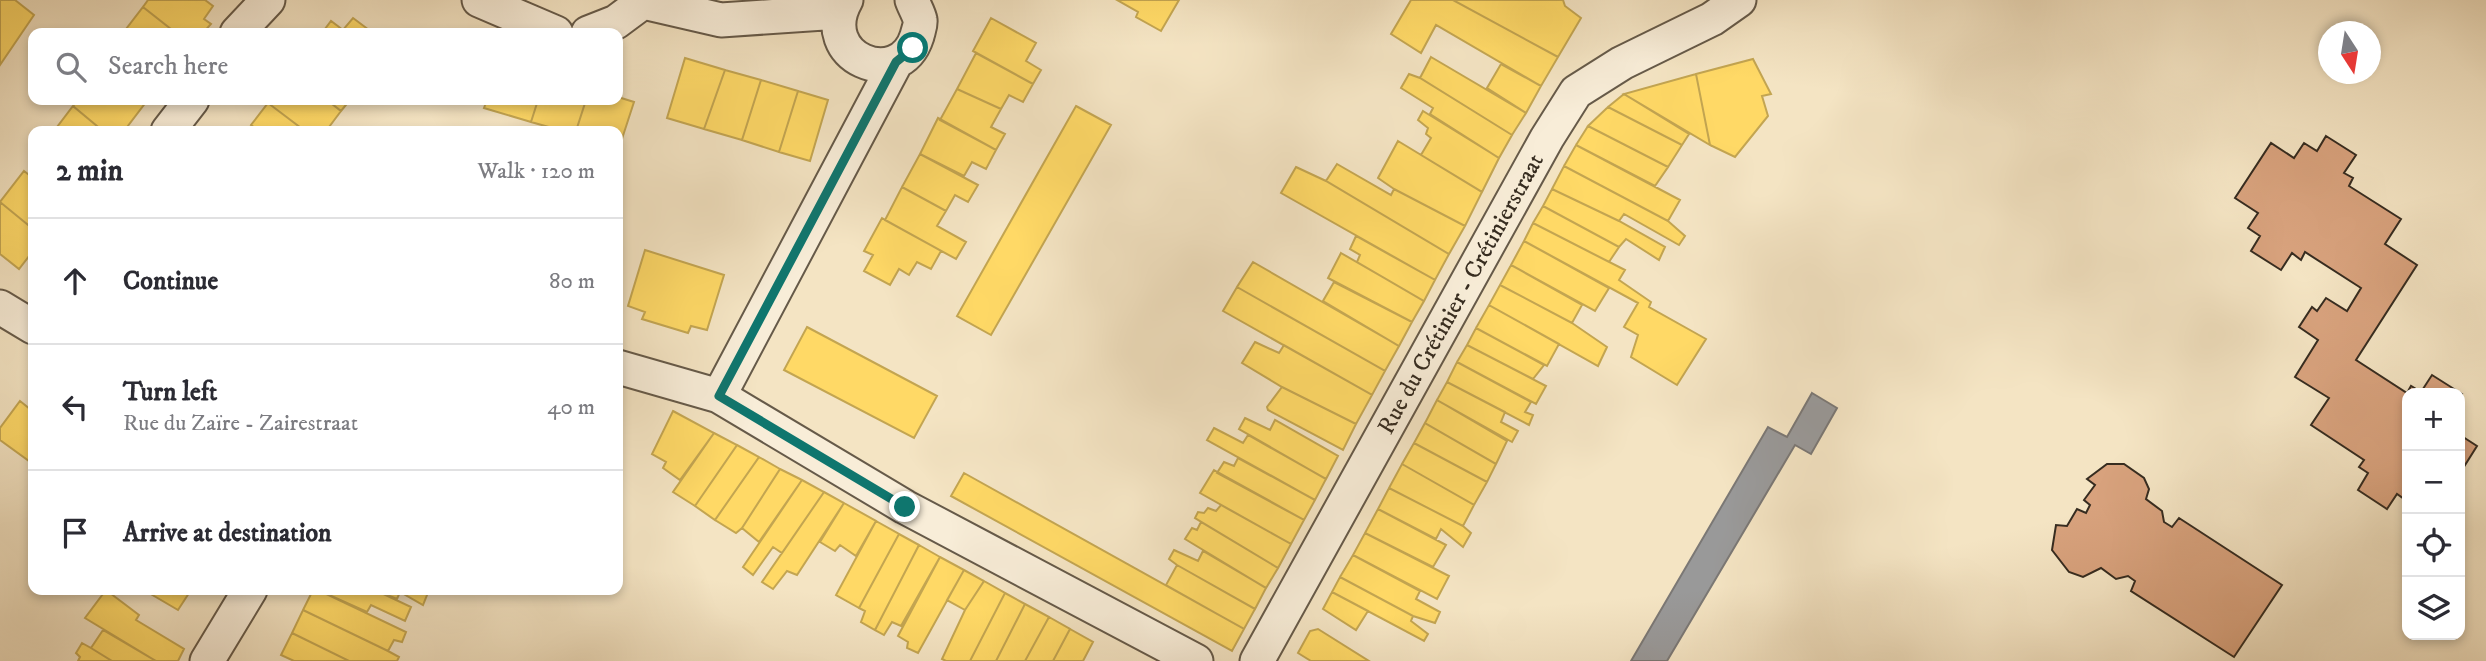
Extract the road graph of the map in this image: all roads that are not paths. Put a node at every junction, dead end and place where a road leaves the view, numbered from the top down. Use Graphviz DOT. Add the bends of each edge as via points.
graph roads {
  1 [pos="268,0"];
  2 [pos="479,0"];
  3 [pos="912,0"];
  4 [pos="1739,0"];
  5 [pos="842,6"];
  6 [pos="242,28"];
  7 [pos="544,28"];
  8 [pos="601,28"];
  9 [pos="896,62"];
  10 [pos="188,105"];
  11 [pos="172,126"];
  12 [pos="623,368"];
  13 [pos="719,396"];
  14 [pos="247,595"];
  15 [pos="207,661"];
  16 [pos="1196,661"];
  17 [pos="1257,661"];
  1 -- 6 [label="street"];
  2 -- 7 [label="street"];
  3 -- 9 [label="street" via="921,22 913,48"];
  4 -- 17 [label="street, Rue du Crétinier - Crétinierstraat" via="1576,92"];
  5 -- 8 [label="street" via="721,20 643,2"];
  5 -- 9 [label="street" via="839,37 852,55 869,64"];
  9 -- 13 [label="street"];
  10 -- 11 [label="street"];
  12 -- 13 [label="street"];
  13 -- 16 [label="street" via="905,507"];
  14 -- 15 [label="street"];
}
